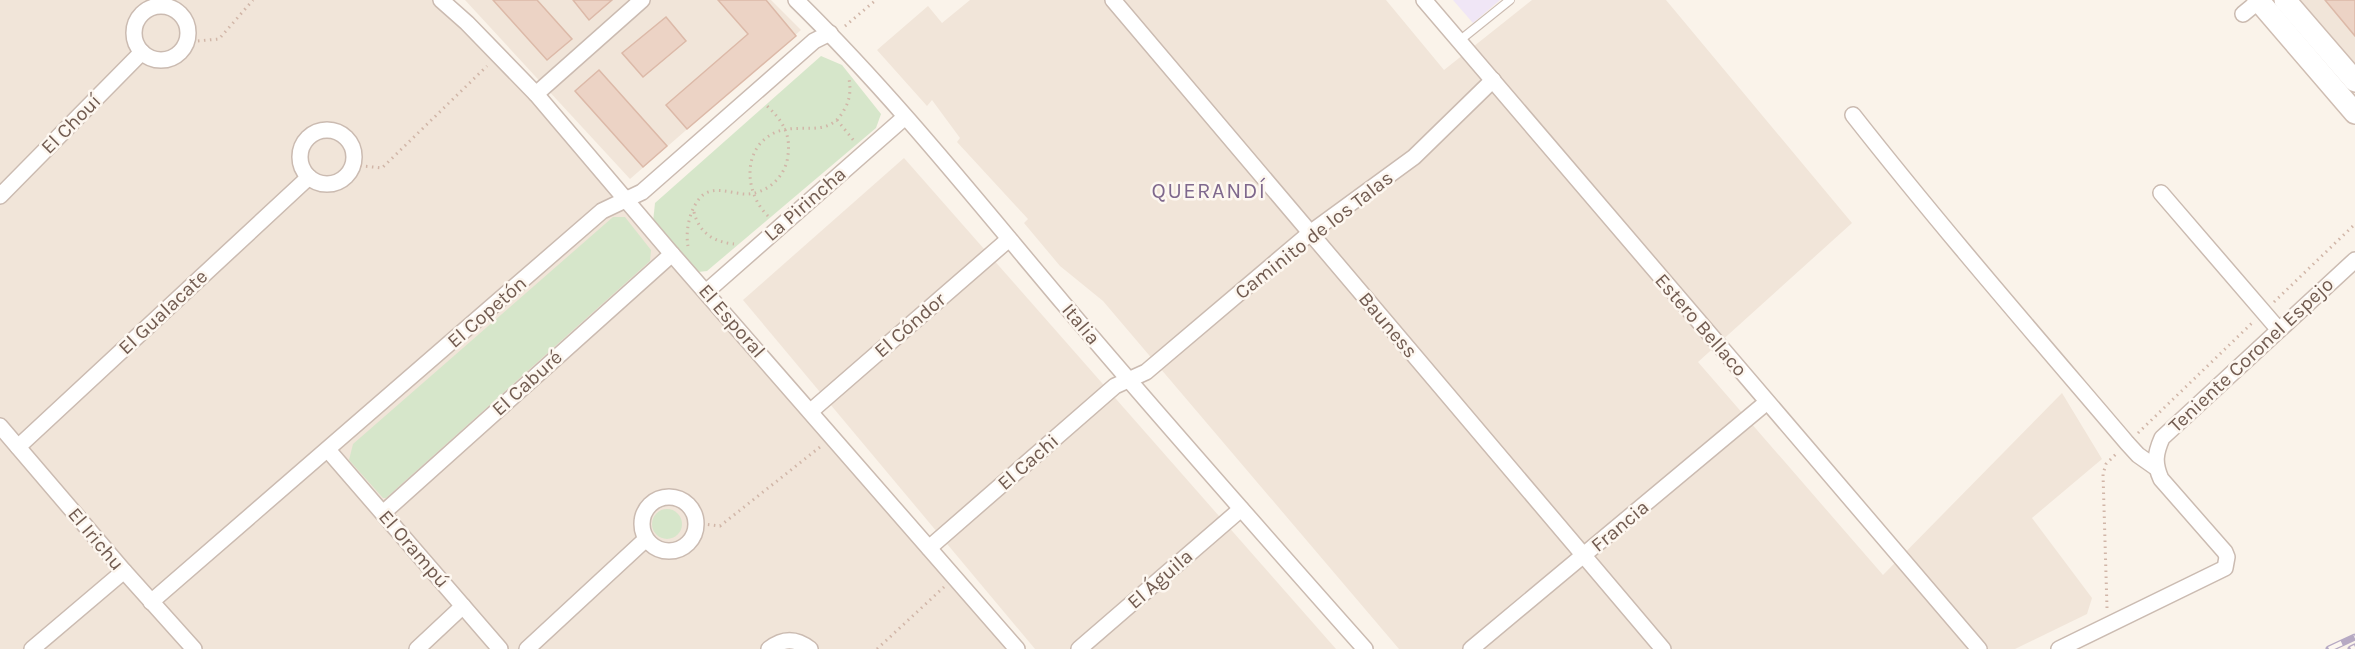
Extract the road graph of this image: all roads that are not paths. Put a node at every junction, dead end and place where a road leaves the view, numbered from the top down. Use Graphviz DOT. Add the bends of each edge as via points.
graph roads {
  1 [pos="441,0"];
  2 [pos="642,0"];
  3 [pos="796,0"];
  4 [pos="1113,0"];
  5 [pos="1424,0"];
  6 [pos="1510,0"];
  7 [pos="2285,0"];
  8 [pos="2255,4"];
  9 [pos="830,33"];
  10 [pos="1459,41"];
  11 [pos="142,52"];
  12 [pos="1492,80"];
  13 [pos="2355,81"];
  14 [pos="536,94"];
  15 [pos="2355,113"];
  16 [pos="1853,115"];
  17 [pos="905,117"];
  18 [pos="309,177"];
  19 [pos="2161,193"];
  20 [pos="0,196"];
  21 [pos="626,198"];
  22 [pos="1310,233"];
  23 [pos="1009,239"];
  24 [pos="672,254"];
  25 [pos="2355,260"];
  26 [pos="706,292"];
  27 [pos="2279,330"];
  28 [pos="1128,380"];
  29 [pos="1767,402"];
  30 [pos="811,411"];
  31 [pos="0,426"];
  32 [pos="18,447"];
  33 [pos="328,450"];
  34 [pos="2155,467"];
  35 [pos="1241,509"];
  36 [pos="383,513"];
  37 [pos="646,539"];
  38 [pos="929,548"];
  39 [pos="1584,556"];
  40 [pos="124,571"];
  41 [pos="151,602"];
  42 [pos="463,606"];
  43 [pos="32,649"];
  44 [pos="194,649"];
  45 [pos="417,649"];
  46 [pos="500,649"];
  47 [pos="527,649"];
  48 [pos="770,649"];
  49 [pos="810,649"];
  50 [pos="1017,649"];
  51 [pos="1079,649"];
  52 [pos="1365,649"];
  53 [pos="1372,649"];
  54 [pos="1379,649"];
  55 [pos="1471,649"];
  56 [pos="1663,649"];
  57 [pos="1979,649"];
  58 [pos="2059,649"];
  1 -- 14 [label="street, El Esporal"];
  2 -- 14 [label="street"];
  3 -- 9 [label="street, Italia"];
  4 -- 22 [label="street, Bauness"];
  5 -- 10 [label="street, Estero Bellaco"];
  6 -- 10 [label="lane"];
  7 -- 13 [label="main road"];
  8 -- 15 [label="main road"];
  9 -- 17 [label="street, Italia"];
  9 -- 21 [label="street, El Copetón" via="814,40 642,192"];
  10 -- 12 [label="street, Estero Bellaco"];
  11 -- 11 [label="street" via="134,28 143,12 168,6 183,17 187,24 186,42 175,56 158,60"];
  11 -- 20 [label="street, El Chouí"];
  12 -- 22 [label="street, Caminito de los Talas" via="1414,157"];
  12 -- 29 [label="street, Estero Bellaco"];
  14 -- 21 [label="street, El Esporal"];
  16 -- 34 [label="street" via="1920,201 2133,449"];
  17 -- 23 [label="street, Italia"];
  17 -- 26 [label="street, La Pirincha"];
  18 -- 18 [label="street" via="300,162 300,153 309,138 316,133 342,134 353,148 354,165 343,180 325,184"];
  18 -- 32 [label="street, El Gualacate"];
  19 -- 27 [label="street"];
  21 -- 24 [label="street, El Esporal"];
  21 -- 33 [label="street, El Copetón" via="602,211"];
  22 -- 28 [label="street, Caminito de los Talas" via="1146,372"];
  22 -- 39 [label="street, Bauness"];
  23 -- 28 [label="street, Italia"];
  23 -- 30 [label="street, El Cóndor"];
  24 -- 26 [label="street, El Esporal"];
  24 -- 36 [label="street, El Caburé"];
  25 -- 27 [label="street, Teniente Coronel Espejo"];
  26 -- 30 [label="street, El Esporal"];
  27 -- 34 [label="street, Teniente Coronel Espejo" via="2162,438 2155,453"];
  28 -- 35 [label="street, Italia"];
  28 -- 38 [label="street, El Cachi" via="1115,387"];
  29 -- 39 [label="street, Francia"];
  29 -- 57 [label="street, Estero Bellaco"];
  30 -- 38 [label="street, El Esporal"];
  31 -- 32 [label="street, El Irichu"];
  32 -- 40 [label="street, El Irichu"];
  33 -- 36 [label="street, El Orampú"];
  33 -- 41 [label="street, El Copetón"];
  34 -- 58 [label="street" via="2225,552 2225,568"];
  35 -- 51 [label="street, El Águila"];
  35 -- 52 [label="street, Italia"];
  36 -- 42 [label="street, El Orampú"];
  37 -- 37 [label="street" via="644,513 649,505 674,497 690,506 696,523 691,540 677,550 660,550"];
  37 -- 47 [label="street"];
  38 -- 50 [label="street, El Esporal"];
  39 -- 55 [label="street, Francia"];
  39 -- 56 [label="street, Bauness"];
  40 -- 41 [label="street, El Irichu"];
  40 -- 43 [label="street"];
  41 -- 44 [label="street, El Irichu"];
  42 -- 45 [label="street"];
  42 -- 46 [label="street, El Orampú"];
  48 -- 49 [label="street" via="786,640"];
  53 -- 54 [label="street"];
}
